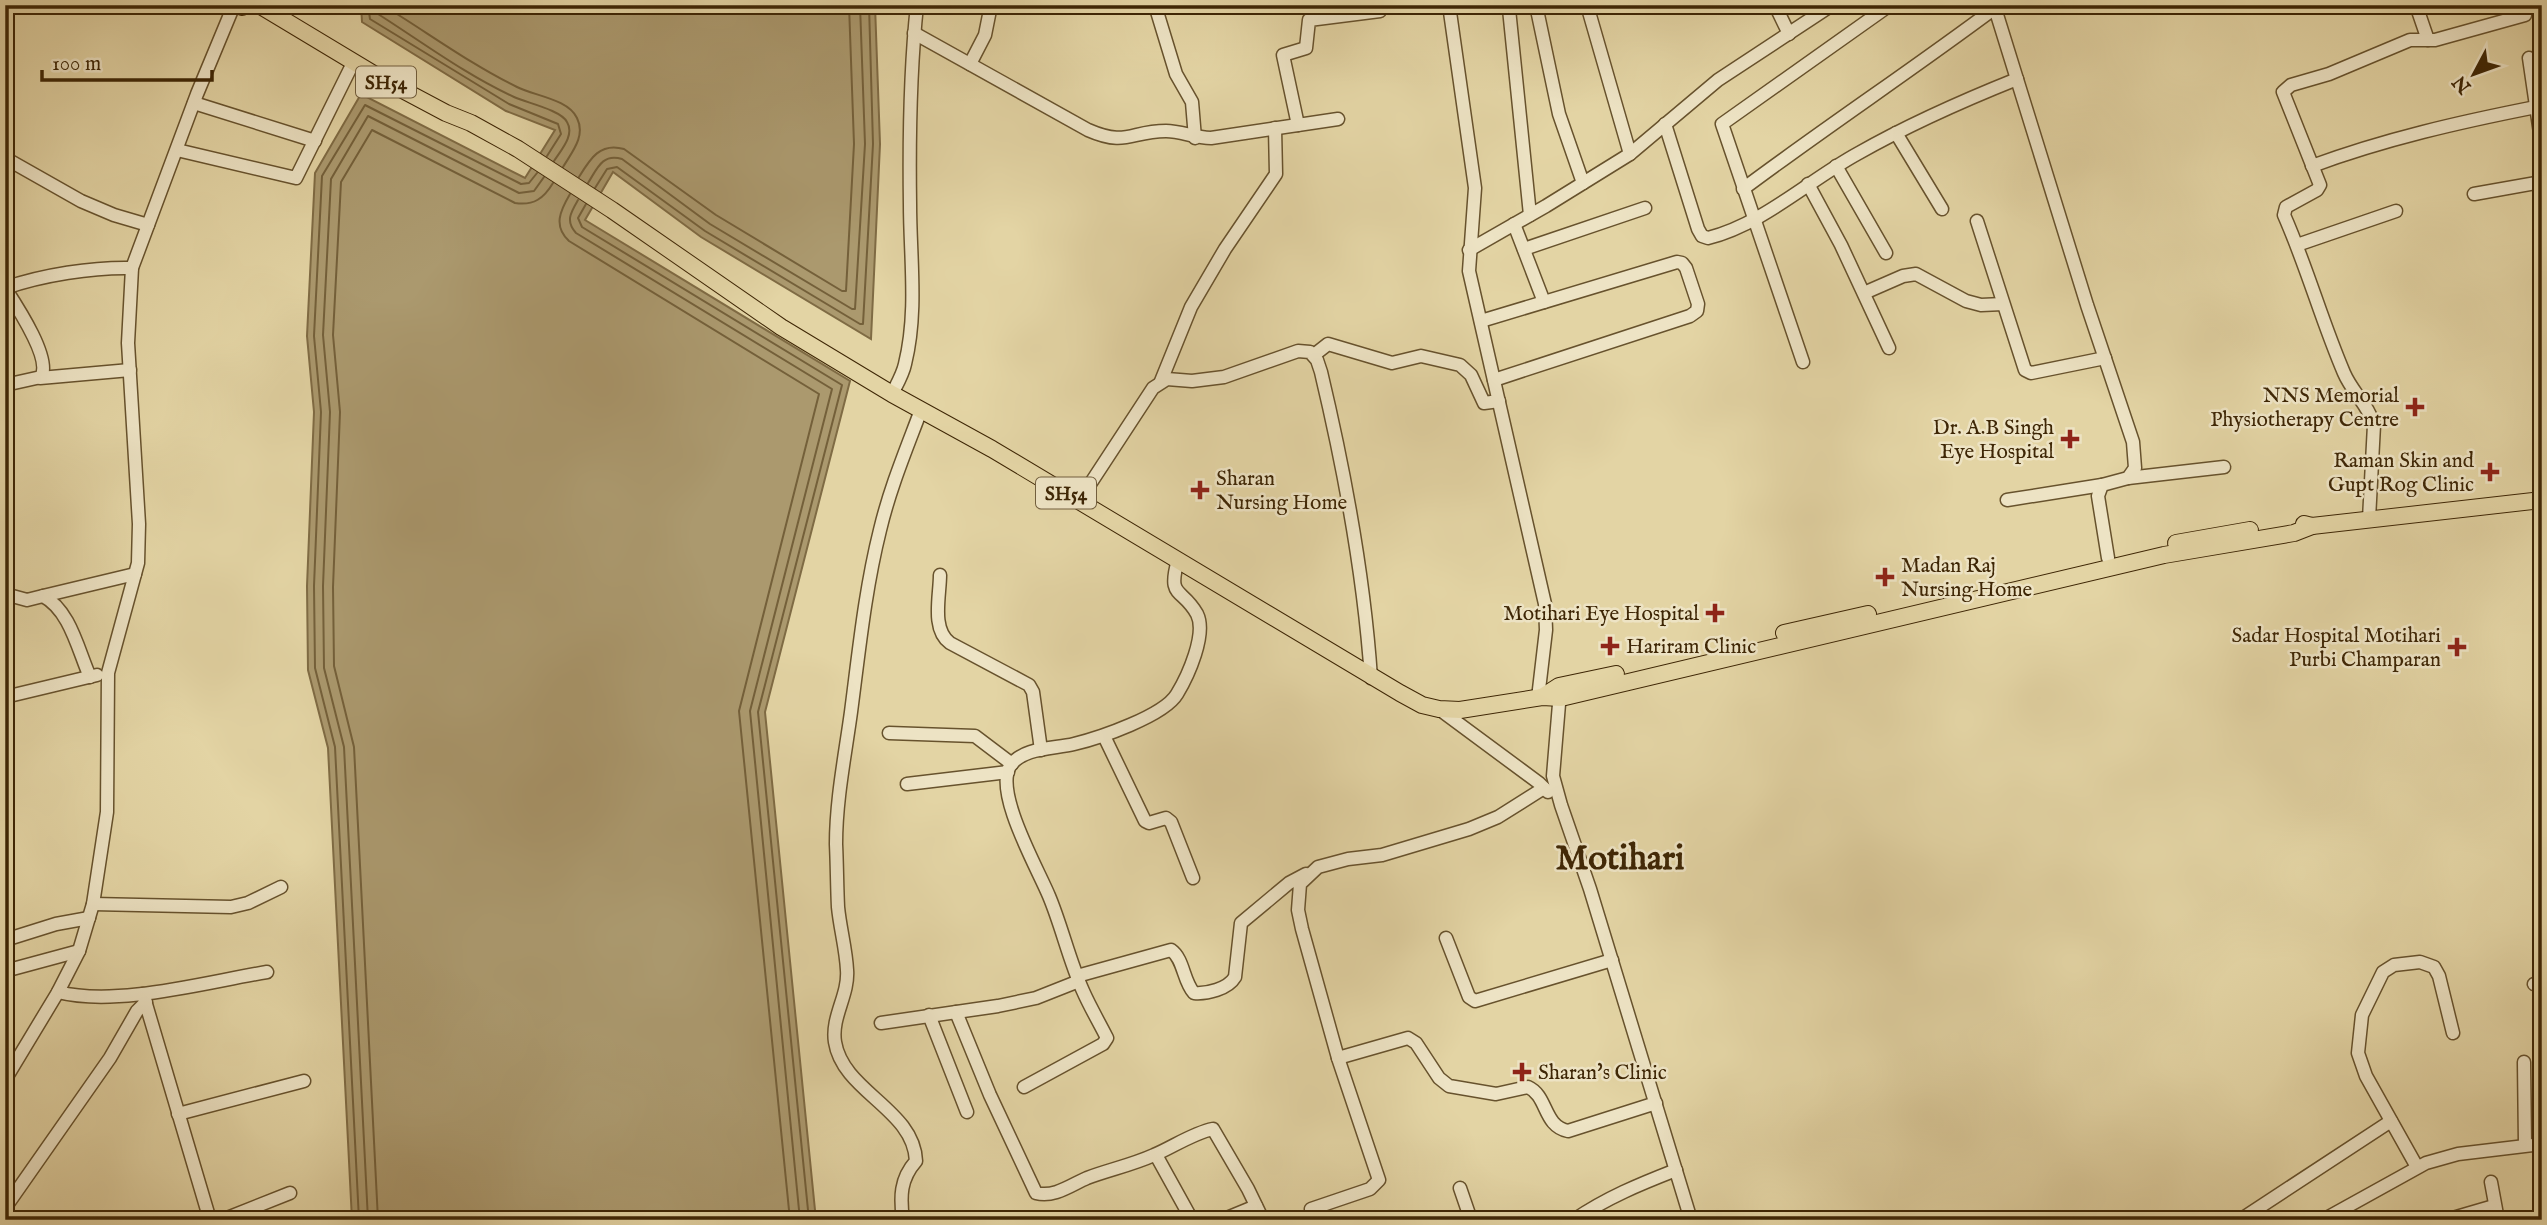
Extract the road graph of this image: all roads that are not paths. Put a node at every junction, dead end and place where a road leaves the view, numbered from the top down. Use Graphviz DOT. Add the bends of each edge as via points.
graph roads {
  1 [pos="236,5"];
  2 [pos="248,5"];
  3 [pos="259,5"];
  4 [pos="917,5"];
  5 [pos="991,5"];
  6 [pos="1155,5"];
  7 [pos="1449,5"];
  8 [pos="1536,5"];
  9 [pos="1587,5"];
  10 [pos="1775,5"];
  11 [pos="1832,5"];
  12 [pos="1890,5"];
  13 [pos="2416,5"];
  14 [pos="1995,6"];
  15 [pos="1509,9"];
  16 [pos="1380,10"];
  17 [pos="2525,15"];
  18 [pos="914,33"];
  19 [pos="1789,34"];
  20 [pos="2428,40"];
  21 [pos="2529,58"];
  22 [pos="353,62"];
  23 [pos="970,64"];
  24 [pos="2017,79"];
  25 [pos="194,103"];
  26 [pos="2536,107"];
  27 [pos="1338,120"];
  28 [pos="1664,124"];
  29 [pos="1298,125"];
  30 [pos="1275,128"];
  31 [pos="1896,133"];
  32 [pos="1195,138"];
  33 [pos="315,141"];
  34 [pos="2541,141"];
  35 [pos="177,149"];
  36 [pos="1630,154"];
  37 [pos="5,158"];
  38 [pos="1836,166"];
  39 [pos="2312,166"];
  40 [pos="2542,182"];
  41 [pos="1583,183"];
  42 [pos="1808,184"];
  43 [pos="1743,189"];
  44 [pos="2474,194"];
  45 [pos="1645,208"];
  46 [pos="1941,209"];
  47 [pos="2396,211"];
  48 [pos="1530,215"];
  49 [pos="1755,218"];
  50 [pos="1977,222"];
  51 [pos="1514,224"];
  52 [pos="148,225"];
  53 [pos="2297,245"];
  54 [pos="1469,250"];
  55 [pos="1524,250"];
  56 [pos="1886,253"];
  57 [pos="132,268"];
  58 [pos="5,288"];
  59 [pos="1864,293"];
  60 [pos="1544,302"];
  61 [pos="2003,304"];
  62 [pos="1481,321"];
  63 [pos="1889,348"];
  64 [pos="1314,355"];
  65 [pos="2105,358"];
  66 [pos="1803,362"];
  67 [pos="130,370"];
  68 [pos="40,378"];
  69 [pos="1494,380"];
  70 [pos="1161,381"];
  71 [pos="7,382"];
  72 [pos="892,394"];
  73 [pos="1499,401"];
  74 [pos="920,410"];
  75 [pos="2224,467"];
  76 [pos="2128,478"];
  77 [pos="2102,485"];
  78 [pos="2007,500"];
  79 [pos="2542,500"];
  80 [pos="1079,501"];
  81 [pos="2369,519"];
  82 [pos="2312,526"];
  83 [pos="2108,558"];
  84 [pos="1178,560"];
  85 [pos="135,574"];
  86 [pos="940,575"];
  87 [pos="5,594"];
  88 [pos="43,596"];
  89 [pos="108,673"];
  90 [pos="90,677"];
  91 [pos="1371,678"];
  92 [pos="1560,692"];
  93 [pos="5,697"];
  94 [pos="1540,697"];
  95 [pos="1439,709"];
  96 [pos="889,733"];
  97 [pos="1104,736"];
  98 [pos="1041,750"];
  99 [pos="1010,768"];
  100 [pos="907,784"];
  101 [pos="1544,788"];
  102 [pos="1561,805"];
  103 [pos="1310,872"];
  104 [pos="1193,878"];
  105 [pos="281,887"];
  106 [pos="93,904"];
  107 [pos="89,918"];
  108 [pos="1446,938"];
  109 [pos="5,940"];
  110 [pos="79,951"];
  111 [pos="1612,960"];
  112 [pos="5,971"];
  113 [pos="267,972"];
  114 [pos="1078,978"];
  115 [pos="58,992"];
  116 [pos="144,998"];
  117 [pos="956,1012"];
  118 [pos="929,1015"];
  119 [pos="881,1023"];
  120 [pos="2453,1033"];
  121 [pos="1338,1058"];
  122 [pos="2524,1062"];
  123 [pos="6,1077"];
  124 [pos="304,1081"];
  125 [pos="1024,1087"];
  126 [pos="1656,1103"];
  127 [pos="967,1112"];
  128 [pos="178,1114"];
  129 [pos="2391,1121"];
  130 [pos="2542,1144"];
  131 [pos="2525,1145"];
  132 [pos="1156,1155"];
  133 [pos="2417,1167"];
  134 [pos="1676,1170"];
  135 [pos="2491,1182"];
  136 [pos="1460,1188"];
  137 [pos="290,1193"];
  138 [pos="1256,1206"];
  139 [pos="2494,1206"];
  140 [pos="5,1208"];
  141 [pos="1311,1209"];
  142 [pos="210,1220"];
  143 [pos="222,1220"];
  144 [pos="903,1220"];
  145 [pos="1192,1220"];
  146 [pos="1222,1220"];
  147 [pos="1263,1220"];
  148 [pos="1471,1220"];
  149 [pos="1574,1220"];
  150 [pos="1691,1220"];
  151 [pos="2240,1220"];
  152 [pos="2323,1220"];
  153 [pos="2446,1220"];
  154 [pos="2498,1220"];
  1 -- 2 [label="main road"];
  1 -- 25 [label="street"];
  3 -- 22 [label="main road, SH54"];
  4 -- 18 [label="street"];
  5 -- 23 [label="street" via="985,35"];
  6 -- 32 [label="street" via="1176,74 1192,102"];
  7 -- 54 [label="street" via="1475,188"];
  8 -- 41 [label="street" via="1559,114"];
  9 -- 36 [label="street"];
  10 -- 19 [label="street"];
  11 -- 19 [label="street"];
  12 -- 43 [label="street" via="1724,122"];
  13 -- 20 [label="street"];
  14 -- 24 [label="street"];
  14 -- 43 [label="street"];
  15 -- 48 [label="street"];
  16 -- 29 [label="street" via="1309,20 1307,48 1283,55"];
  17 -- 20 [label="street"];
  18 -- 23 [label="street"];
  18 -- 72 [label="street" via="909,141 912,315 905,367"];
  19 -- 28 [label="street" via="1718,80"];
  20 -- 39 [label="street" via="2410,40 2284,90"];
  21 -- 26 [label="street"];
  22 -- 33 [label="street"];
  22 -- 72 [label="main road, SH54" via="518,149 781,327"];
  23 -- 32 [label="street" via="1108,138 1162,131"];
  24 -- 31 [label="street"];
  24 -- 65 [label="street"];
  25 -- 33 [label="street"];
  25 -- 35 [label="street"];
  26 -- 34 [label="street"];
  26 -- 39 [label="street" via="2383,141"];
  27 -- 29 [label="street"];
  28 -- 36 [label="street"];
  28 -- 49 [label="street" via="1702,236 1713,237"];
  29 -- 30 [label="street"];
  30 -- 32 [label="street"];
  30 -- 70 [label="street" via="1276,174 1191,307"];
  31 -- 38 [label="street"];
  31 -- 46 [label="street"];
  33 -- 35 [label="street" via="296,178"];
  35 -- 52 [label="street"];
  36 -- 41 [label="street"];
  37 -- 52 [label="street" via="81,201"];
  38 -- 42 [label="street"];
  38 -- 56 [label="street"];
  39 -- 53 [label="street" via="2318,189 2283,212"];
  40 -- 44 [label="street"];
  41 -- 48 [label="street"];
  42 -- 49 [label="street"];
  42 -- 59 [label="street"];
  43 -- 49 [label="street"];
  45 -- 55 [label="street"];
  47 -- 53 [label="street"];
  48 -- 51 [label="street"];
  49 -- 66 [label="street"];
  50 -- 61 [label="street"];
  51 -- 54 [label="street"];
  51 -- 55 [label="street"];
  52 -- 57 [label="street"];
  53 -- 81 [label="street" via="2344,372 2374,425"];
  54 -- 62 [label="street"];
  55 -- 60 [label="street"];
  57 -- 58 [label="street" via="82,272"];
  57 -- 67 [label="street"];
  58 -- 68 [label="street" via="41,357 44,372"];
  59 -- 61 [label="street" via="1916,274 1966,301"];
  59 -- 63 [label="street"];
  60 -- 62 [label="street"];
  60 -- 69 [label="street" via="1677,262 1686,268 1699,308 1690,316"];
  61 -- 65 [label="street" via="2022,367 2028,373"];
  62 -- 69 [label="street"];
  64 -- 70 [label="street" via="1298,351 1208,380"];
  64 -- 73 [label="street" via="1328,344 1392,363 1421,356 1460,365 1471,375 1484,403"];
  64 -- 91 [label="street" via="1343,467"];
  65 -- 76 [label="street" via="2133,442 2135,468"];
  67 -- 68 [label="street"];
  67 -- 85 [label="street" via="139,524"];
  68 -- 71 [label="street"];
  69 -- 73 [label="street"];
  70 -- 80 [label="street"];
  72 -- 74 [label="main road, SH54"];
  73 -- 94 [label="street" via="1545,604"];
  74 -- 80 [label="main road, SH54"];
  74 -- 144 [label="street" via="879,531 862,621 836,841 847,972 834,1039 848,1070 891,1113 916,1150 916,1161 902,1186"];
  75 -- 76 [label="street"];
  76 -- 77 [label="street"];
  77 -- 78 [label="street"];
  77 -- 83 [label="street" via="2098,496"];
  79 -- 81 [label="main road, SH54"];
  80 -- 84 [label="main road, SH54"];
  81 -- 82 [label="main road, SH54"];
  82 -- 83 [label="main road, SH54" via="2292,523"];
  82 -- 92 [label="main road, SH54" via="2164,555"];
  83 -- 92 [label="main road, SH54"];
  84 -- 91 [label="main road, SH54"];
  84 -- 97 [label="street" via="1175,588 1196,613 1200,630 1187,673 1170,704"];
  85 -- 88 [label="street"];
  85 -- 89 [label="street"];
  86 -- 98 [label="street" via="941,635 1029,685"];
  87 -- 88 [label="street" via="27,600"];
  88 -- 90 [label="street" via="60,609"];
  89 -- 90 [label="street"];
  89 -- 106 [label="street" via="107,812"];
  90 -- 93 [label="street"];
  91 -- 95 [label="main road, SH54"];
  92 -- 94 [label="main road, SH54"];
  92 -- 102 [label="street" via="1553,776"];
  94 -- 95 [label="main road, SH54"];
  95 -- 101 [label="street"];
  96 -- 99 [label="street" via="975,736"];
  97 -- 98 [label="street"];
  97 -- 104 [label="street" via="1145,821 1166,818 1171,822"];
  98 -- 99 [label="street"];
  99 -- 100 [label="street"];
  99 -- 114 [label="street" via="1014,820 1049,897"];
  101 -- 102 [label="street"];
  101 -- 103 [label="street" via="1469,829"];
  102 -- 111 [label="street"];
  103 -- 114 [label="street" via="1289,883 1241,923 1235,977 1225,987 1194,993 1171,950"];
  103 -- 121 [label="street" via="1300,884 1298,910"];
  105 -- 106 [label="street" via="231,907"];
  106 -- 107 [label="street"];
  107 -- 109 [label="street"];
  107 -- 110 [label="street"];
  108 -- 111 [label="street" via="1469,997 1475,1001"];
  110 -- 112 [label="street"];
  110 -- 115 [label="street"];
  111 -- 126 [label="street"];
  113 -- 116 [label="street"];
  114 -- 117 [label="street" via="1036,998"];
  114 -- 125 [label="street" via="1107,1040"];
  115 -- 116 [label="street" via="76,997"];
  115 -- 123 [label="street"];
  116 -- 128 [label="street"];
  116 -- 140 [label="street" via="110,1058"];
  117 -- 118 [label="street"];
  117 -- 132 [label="street" via="1036,1193 1058,1192"];
  118 -- 119 [label="street"];
  118 -- 127 [label="street"];
  120 -- 129 [label="street" via="2434,967 2420,962 2394,965 2383,972 2362,1015 2358,1054"];
  121 -- 126 [label="street" via="1408,1038 1450,1086 1496,1094 1528,1087 1538,1093 1554,1125 1568,1131"];
  121 -- 141 [label="street" via="1379,1180 1370,1189"];
  122 -- 131 [label="street"];
  124 -- 128 [label="street"];
  126 -- 134 [label="street"];
  128 -- 142 [label="street"];
  129 -- 133 [label="street"];
  129 -- 151 [label="street"];
  130 -- 131 [label="street"];
  131 -- 133 [label="street" via="2458,1154"];
  132 -- 138 [label="street" via="1213,1129"];
  132 -- 145 [label="street"];
  133 -- 152 [label="street"];
  134 -- 149 [label="street" via="1595,1205"];
  134 -- 150 [label="street"];
  135 -- 139 [label="street"];
  136 -- 148 [label="street"];
  137 -- 143 [label="street"];
  138 -- 146 [label="street"];
  138 -- 147 [label="street"];
  139 -- 153 [label="street"];
  139 -- 154 [label="street"];
}
